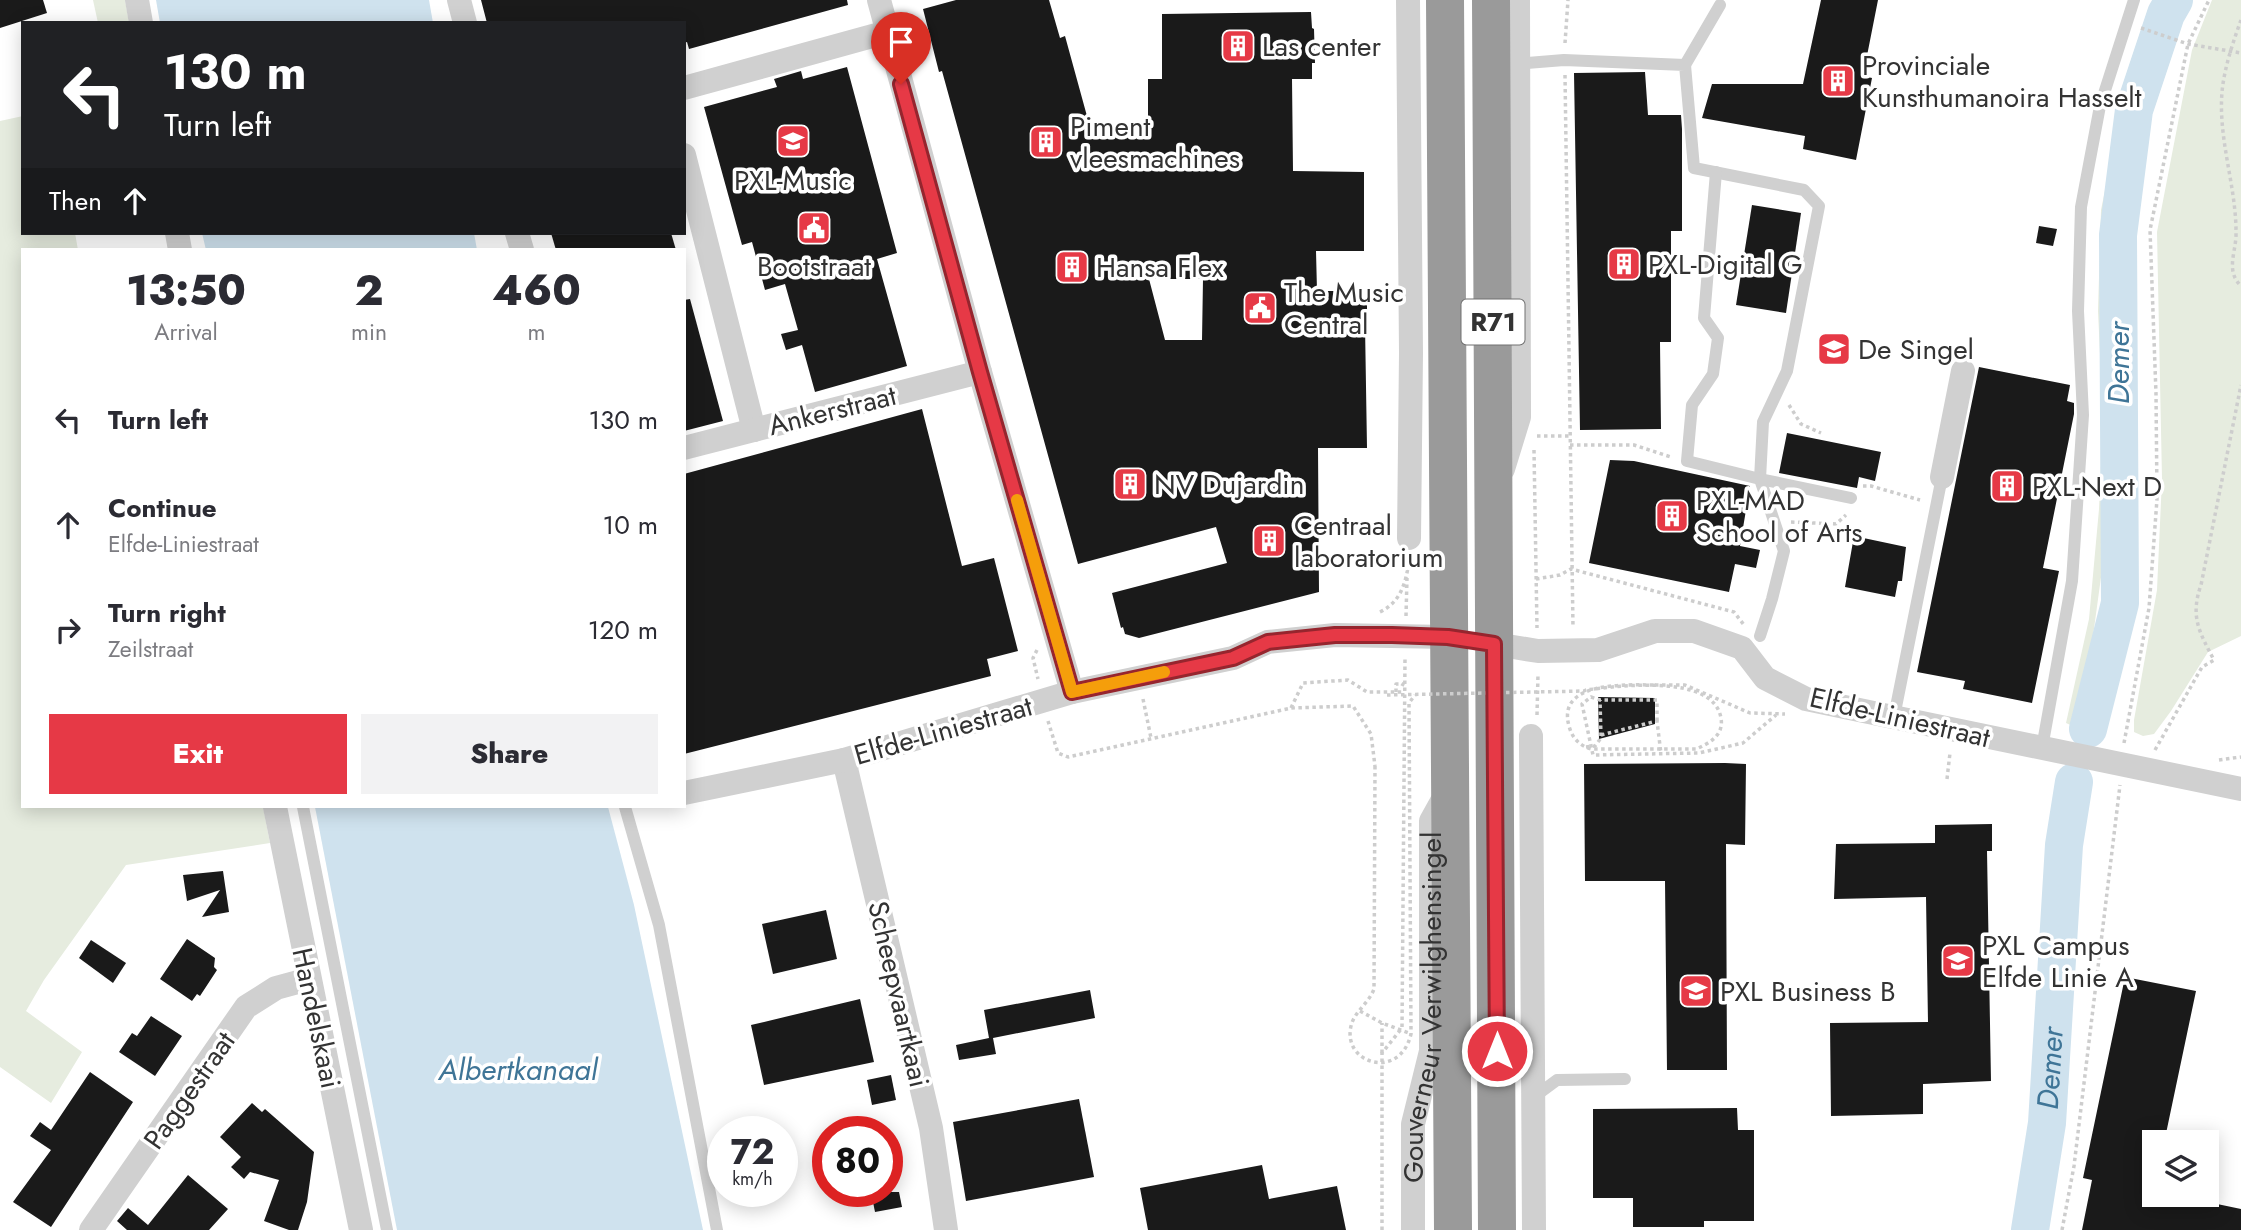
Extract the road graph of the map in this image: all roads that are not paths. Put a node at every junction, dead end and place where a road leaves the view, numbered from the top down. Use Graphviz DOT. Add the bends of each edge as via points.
graph roads {
  1 [pos="137,0"];
  2 [pos="459,0"];
  3 [pos="878,0"];
  4 [pos="1408,0"];
  5 [pos="1445,0"];
  6 [pos="1491,0"];
  7 [pos="1518,0"];
  8 [pos="2134,0"];
  9 [pos="1720,5"];
  10 [pos="141,21"];
  11 [pos="464,21"];
  12 [pos="887,32"];
  13 [pos="1505,65"];
  14 [pos="1685,65"];
  15 [pos="686,87"];
  16 [pos="686,163"];
  17 [pos="1716,172"];
  18 [pos="1411,353"];
  19 [pos="1963,371"];
  20 [pos="980,372"];
  21 [pos="754,430"];
  22 [pos="1448,433"];
  23 [pos="686,447"];
  24 [pos="1942,477"];
  25 [pos="1760,479"];
  26 [pos="1851,498"];
  27 [pos="1409,538"];
  28 [pos="1754,634"];
  29 [pos="1448,637"];
  30 [pos="1494,644"];
  31 [pos="1072,692"];
  32 [pos="1894,717"];
  33 [pos="1531,736"];
  34 [pos="2042,748"];
  35 [pos="844,760"];
  36 [pos="2241,789"];
  37 [pos="1448,790"];
  38 [pos="686,793"];
  39 [pos="275,808"];
  40 [pos="303,808"];
  41 [pos="625,808"];
  42 [pos="309,979"];
  43 [pos="1625,1079"];
  44 [pos="1533,1097"];
  45 [pos="1497,1180"];
  46 [pos="1533,1226"];
  47 [pos="91,1230"];
  48 [pos="361,1230"];
  49 [pos="387,1230"];
  50 [pos="717,1230"];
  51 [pos="946,1230"];
  52 [pos="1413,1230"];
  53 [pos="1453,1230"];
  54 [pos="1497,1230"];
  1 -- 10 [label="street"];
  2 -- 11 [label="street"];
  3 -- 12 [label="street"];
  4 -- 18 [label="street, Gouverneur Verwilghensingel"];
  5 -- 22 [label="highway, Gouverneur Verwilghensingel / R71"];
  6 -- 13 [label="highway, R71"];
  7 -- 13 [label="street"];
  8 -- 34 [label="lane" via="2100,106 2081,207 2078,311 2083,415 2072,581"];
  9 -- 14 [label="lane"];
  12 -- 15 [label="street"];
  12 -- 20 [label="street"];
  13 -- 14 [label="lane" via="1564,60"];
  13 -- 30 [label="highway, R71" via="1493,499"];
  14 -- 17 [label="lane" via="1694,168"];
  16 -- 21 [label="street"];
  17 -- 25 [label="lane" via="1704,318 1718,338 1713,374 1692,405 1687,461"];
  17 -- 25 [label="lane" via="1804,190 1819,206 1787,371 1763,422"];
  18 -- 22 [label="street, Gouverneur Verwilghensingel"];
  18 -- 27 [label="street, Gouverneur Verwilghensingel"];
  19 -- 24 [label="street"];
  20 -- 21 [label="street, Ankerstraat"];
  20 -- 31 [label="street"];
  21 -- 23 [label="street, Ankerstraat"];
  22 -- 29 [label="highway, Gouverneur Verwilghensingel / R71"];
  24 -- 32 [label="lane"];
  25 -- 26 [label="lane"];
  25 -- 28 [label="lane" via="1784,551 1772,599"];
  29 -- 30 [label="highway"];
  29 -- 31 [label="street, Elfde-Liniestraat" via="1335,635 1268,642 1233,658"];
  29 -- 37 [label="highway, Gouverneur Verwilghensingel / R71"];
  30 -- 32 [label="street, Elfde-Liniestraat" via="1598,650 1655,631 1694,631 1742,648 1765,678 1806,699"];
  30 -- 45 [label="highway, R71"];
  31 -- 35 [label="street, Elfde-Liniestraat"];
  32 -- 34 [label="street, Elfde-Liniestraat"];
  33 -- 44 [label="street"];
  34 -- 36 [label="street, Elfde-Liniestraat"];
  35 -- 38 [label="street, Elfde-Liniestraat"];
  35 -- 51 [label="street, Scheepvaartkaai" via="931,1128"];
  37 -- 52 [label="street, Gouverneur Verwilghensingel" via="1431,821 1431,1051 1413,1124"];
  37 -- 53 [label="highway, Gouverneur Verwilghensingel / R71"];
  39 -- 42 [label="street, Handelskaai"];
  40 -- 49 [label="lane, Handelskaai"];
  41 -- 50 [label="lane" via="659,925"];
  42 -- 47 [label="street, Paggestraat" via="276,988 246,1007"];
  42 -- 48 [label="street, Handelskaai"];
  43 -- 44 [label="lane" via="1557,1080"];
  44 -- 46 [label="street"];
  45 -- 46 [label="street"];
  45 -- 54 [label="highway, R71"];
}
